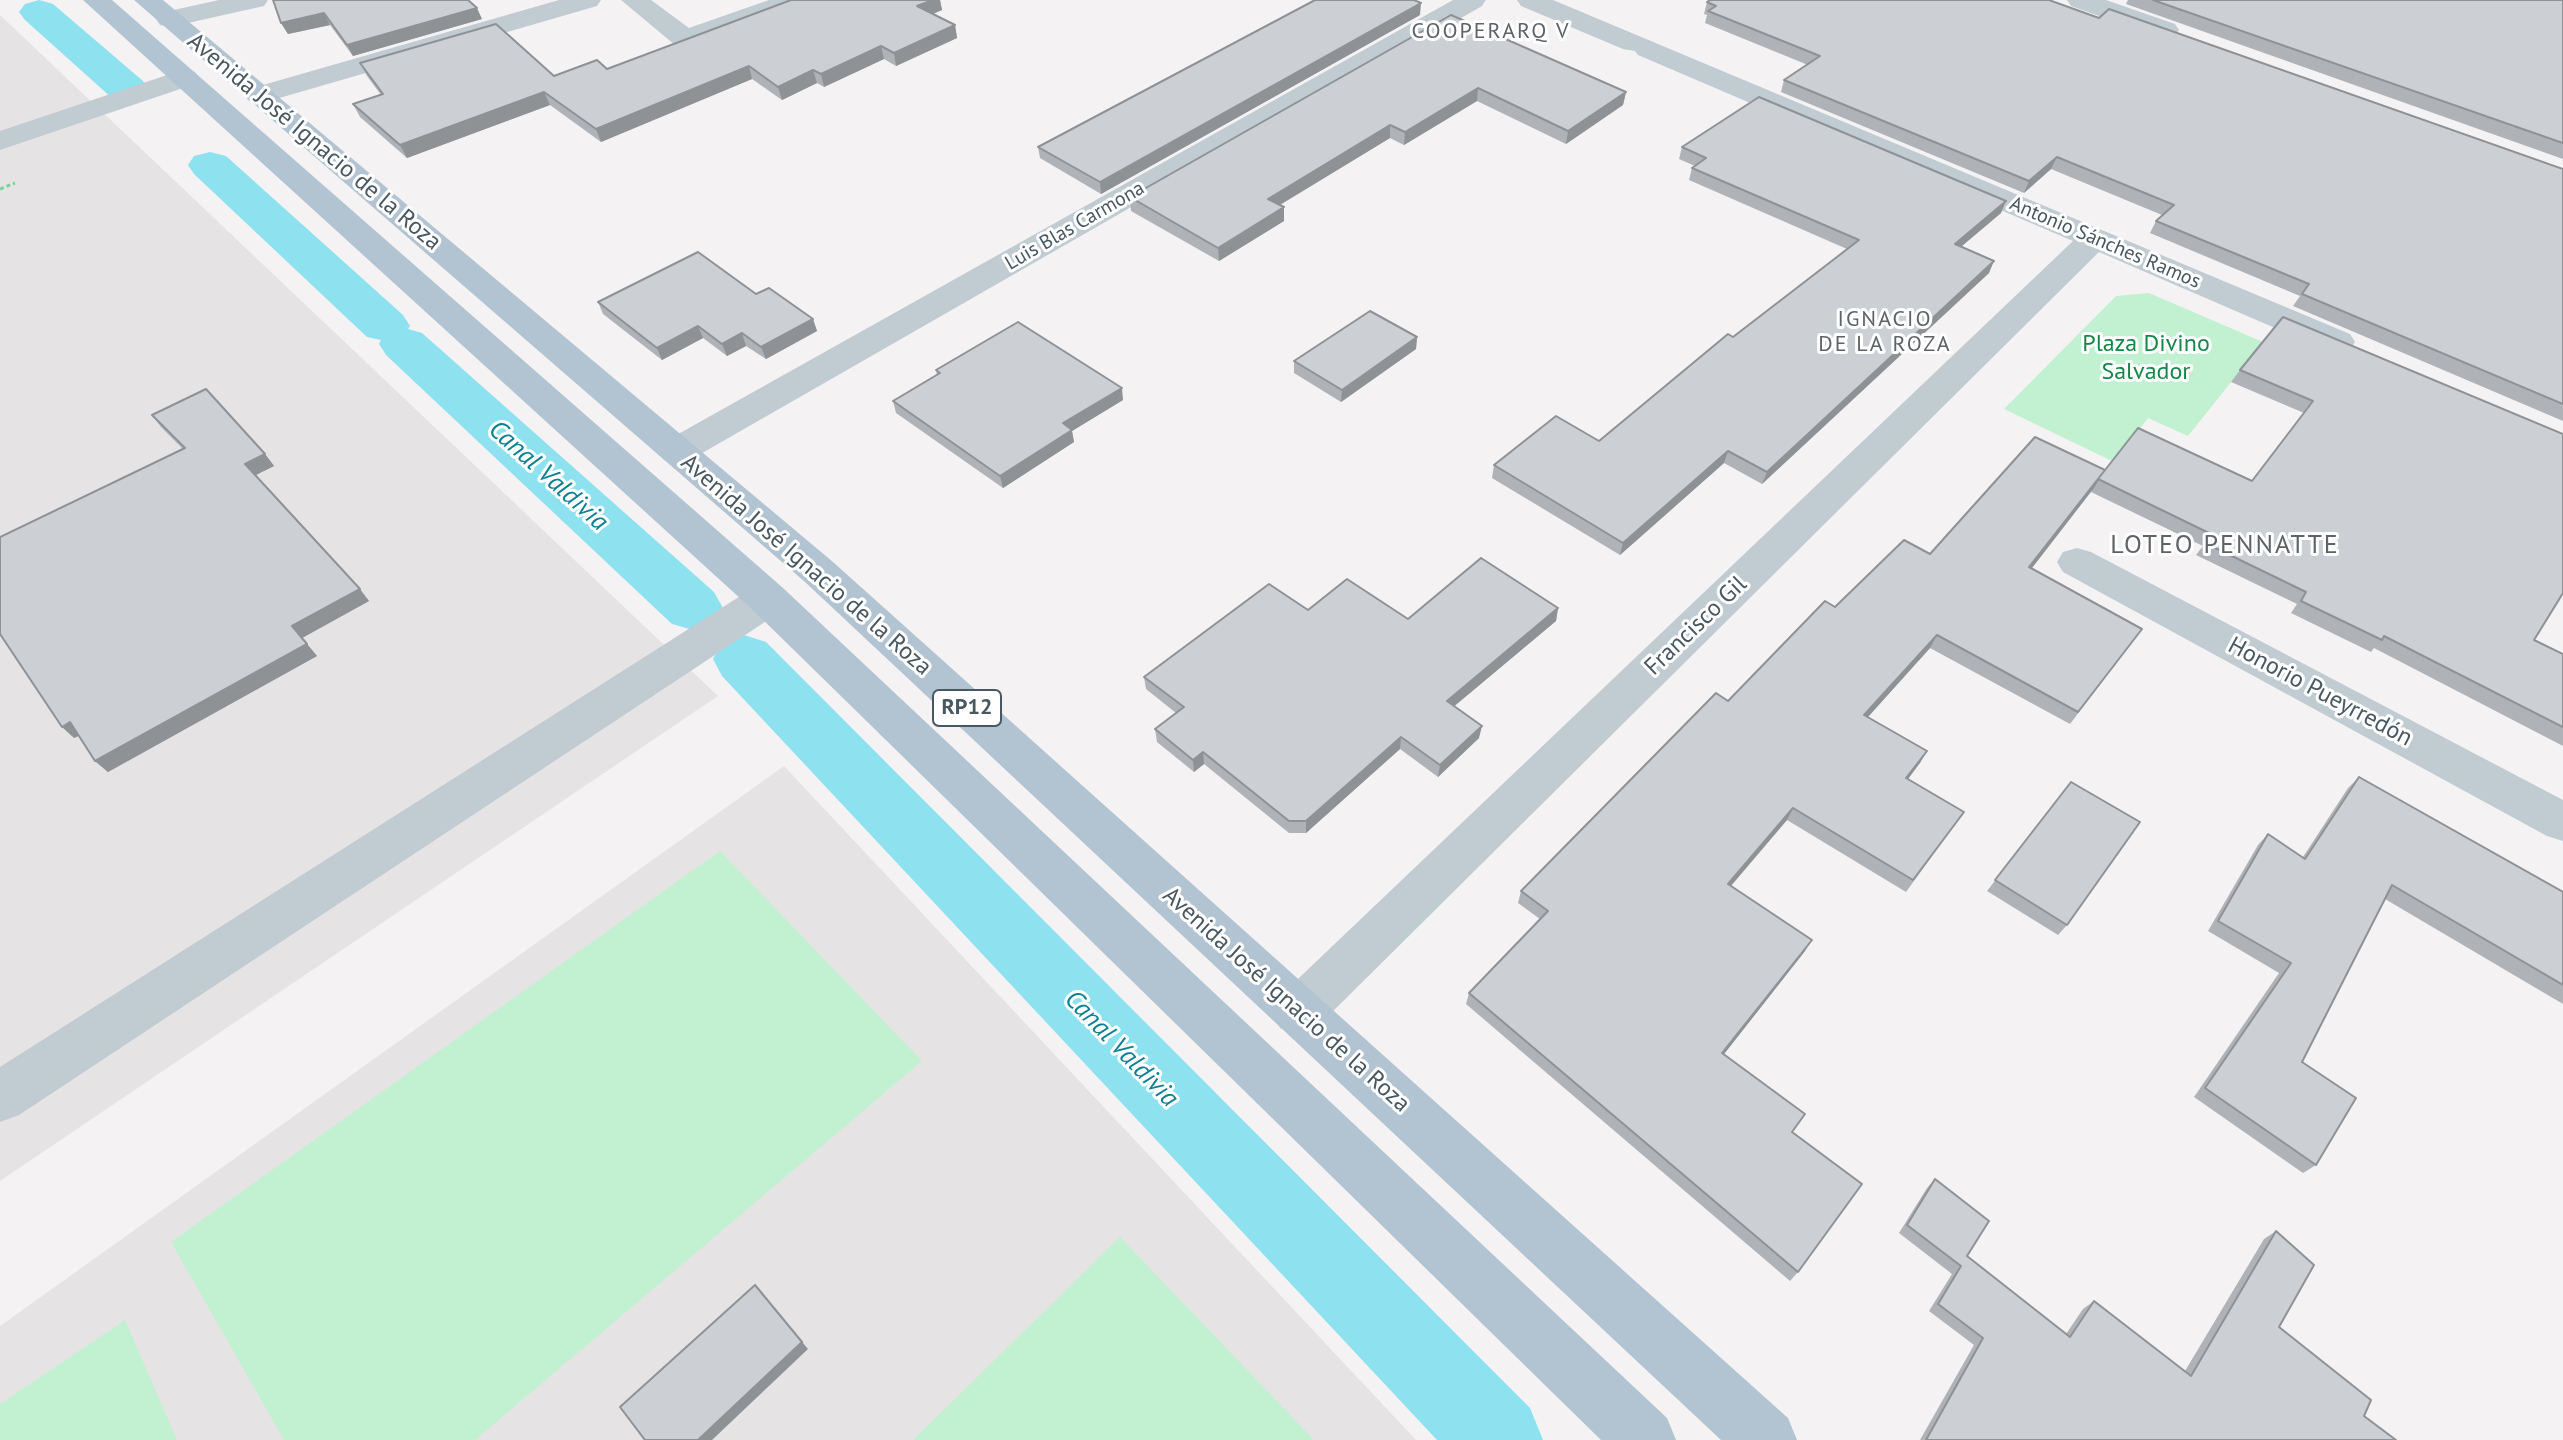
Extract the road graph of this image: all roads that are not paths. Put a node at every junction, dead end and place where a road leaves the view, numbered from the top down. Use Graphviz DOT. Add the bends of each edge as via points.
graph roads {
  1 [pos="96,0"];
  2 [pos="255,0"];
  3 [pos="588,0"];
  4 [pos="634,0"];
  5 [pos="795,0"];
  6 [pos="1473,0"];
  7 [pos="1530,0"];
  8 [pos="2080,0"];
  9 [pos="159,10"];
  10 [pos="2197,42"];
  11 [pos="185,78"];
  12 [pos="249,87"];
  13 [pos="0,141"];
  14 [pos="2094,239"];
  15 [pos="2368,354"];
  16 [pos="677,451"];
  17 [pos="2077,562"];
  18 [pos="768,599"];
  19 [pos="2563,822"];
  20 [pos="1298,1012"];
  21 [pos="0,1097"];
  22 [pos="1645,1440"];
  23 [pos="1766,1440"];
  1 -- 11 [label="main road, Avenida José Ignacio de la Roza / RP12"];
  2 -- 9 [label="street"];
  3 -- 12 [label="street" via="407,51"];
  4 -- 5 [label="street" via="685,39"];
  6 -- 16 [label="street, Luis Blas Carmona"];
  7 -- 14 [label="street, Antonio Sánches Ramos"];
  8 -- 10 [label="street"];
  9 -- 12 [label="main road, Avenida José Ignacio de la Roza / RP12"];
  11 -- 13 [label="street"];
  11 -- 18 [label="main road, Avenida José Ignacio de la Roza / RP12"];
  12 -- 16 [label="main road, Avenida José Ignacio de la Roza / RP12"];
  14 -- 15 [label="street, Antonio Sánches Ramos"];
  14 -- 20 [label="street, Francisco Gil"];
  16 -- 20 [label="main road, Avenida José Ignacio de la Roza / RP12" via="819,572"];
  17 -- 19 [label="street, Honorio Pueyrredón"];
  18 -- 21 [label="street"];
  18 -- 22 [label="main road, Avenida José Ignacio de la Roza / RP12"];
  20 -- 23 [label="main road, Avenida José Ignacio de la Roza / RP12"];
}
